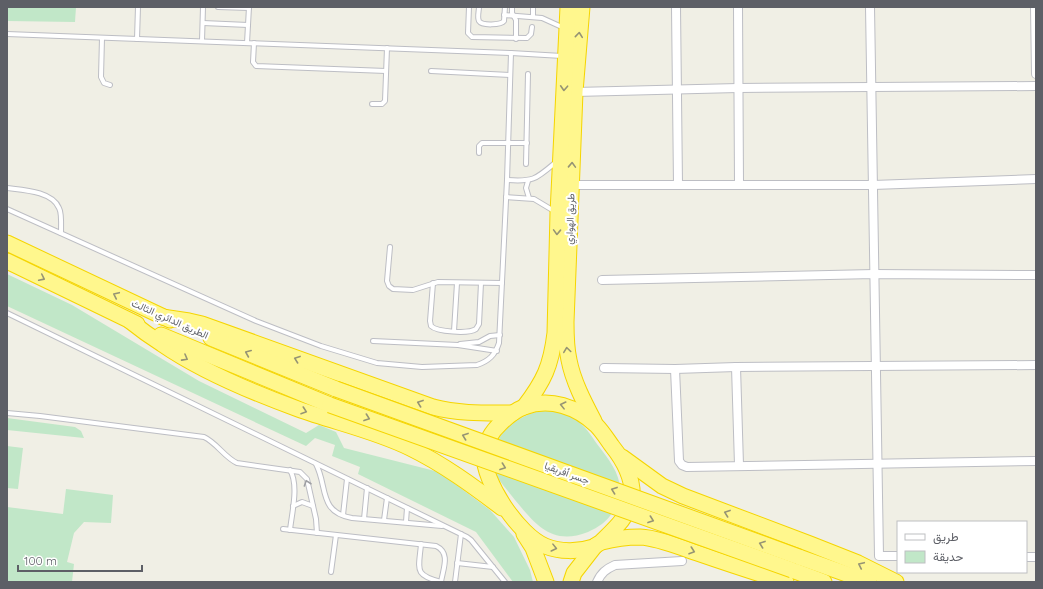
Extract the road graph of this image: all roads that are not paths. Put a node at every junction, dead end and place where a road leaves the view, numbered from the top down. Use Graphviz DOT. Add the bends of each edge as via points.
graph roads {
  1 [pos="138,7"];
  2 [pos="204,7"];
  3 [pos="218,7"];
  4 [pos="470,7"];
  5 [pos="479,7"];
  6 [pos="505,7"];
  7 [pos="512,7"];
  8 [pos="532,7"];
  9 [pos="568,7"];
  10 [pos="582,7"];
  11 [pos="676,7"];
  12 [pos="738,7"];
  13 [pos="870,7"];
  14 [pos="1035,7"];
  15 [pos="249,8"];
  16 [pos="504,15"];
  17 [pos="514,16"];
  18 [pos="533,17"];
  19 [pos="203,23"];
  20 [pos="248,25"];
  21 [pos="532,27"];
  22 [pos="567,30"];
  23 [pos="7,34"];
  24 [pos="102,38"];
  25 [pos="137,39"];
  26 [pos="516,39"];
  27 [pos="202,41"];
  28 [pos="247,43"];
  29 [pos="254,43"];
  30 [pos="386,48"];
  31 [pos="511,53"];
  32 [pos="565,57"];
  33 [pos="386,71"];
  34 [pos="432,71"];
  35 [pos="528,74"];
  36 [pos="1036,74"];
  37 [pos="510,75"];
  38 [pos="110,85"];
  39 [pos="1036,86"];
  40 [pos="738,88"];
  41 [pos="871,88"];
  42 [pos="677,89"];
  43 [pos="575,92"];
  44 [pos="372,104"];
  45 [pos="508,143"];
  46 [pos="527,143"];
  47 [pos="478,153"];
  48 [pos="560,158"];
  49 [pos="526,164"];
  50 [pos="1036,179"];
  51 [pos="507,180"];
  52 [pos="528,181"];
  53 [pos="739,184"];
  54 [pos="873,184"];
  55 [pos="571,185"];
  56 [pos="678,185"];
  57 [pos="7,188"];
  58 [pos="506,197"];
  59 [pos="529,198"];
  60 [pos="7,209"];
  61 [pos="558,213"];
  62 [pos="61,233"];
  63 [pos="7,243"];
  64 [pos="390,247"];
  65 [pos="7,261"];
  66 [pos="874,274"];
  67 [pos="1036,275"];
  68 [pos="602,280"];
  69 [pos="457,283"];
  70 [pos="480,283"];
  71 [pos="502,283"];
  72 [pos="433,284"];
  73 [pos="7,313"];
  74 [pos="162,316"];
  75 [pos="130,321"];
  76 [pos="454,331"];
  77 [pos="500,335"];
  78 [pos="372,341"];
  79 [pos="458,345"];
  80 [pos="497,351"];
  81 [pos="1036,365"];
  82 [pos="736,367"];
  83 [pos="876,367"];
  84 [pos="604,368"];
  85 [pos="675,369"];
  86 [pos="336,389"];
  87 [pos="330,405"];
  88 [pos="519,410"];
  89 [pos="7,413"];
  90 [pos="596,426"];
  91 [pos="618,454"];
  92 [pos="1036,461"];
  93 [pos="877,463"];
  94 [pos="316,464"];
  95 [pos="739,465"];
  96 [pos="290,470"];
  97 [pos="348,479"];
  98 [pos="367,488"];
  99 [pos="387,498"];
  100 [pos="293,506"];
  101 [pos="313,506"];
  102 [pos="407,508"];
  103 [pos="511,514"];
  104 [pos="343,516"];
  105 [pos="364,518"];
  106 [pos="384,520"];
  107 [pos="406,522"];
  108 [pos="444,526"];
  109 [pos="283,529"];
  110 [pos="522,529"];
  111 [pos="290,530"];
  112 [pos="318,533"];
  113 [pos="461,534"];
  114 [pos="336,535"];
  115 [pos="421,544"];
  116 [pos="597,544"];
  117 [pos="897,556"];
  118 [pos="682,561"];
  119 [pos="457,563"];
  120 [pos="494,568"];
  121 [pos="331,572"];
  122 [pos="789,576"];
  123 [pos="441,582"];
  124 [pos="455,582"];
  125 [pos="505,582"];
  126 [pos="546,582"];
  127 [pos="571,582"];
  128 [pos="597,582"];
  129 [pos="824,582"];
  130 [pos="869,582"];
  131 [pos="896,582"];
  1 -- 25 [label="lane"];
  2 -- 19 [label="lane"];
  3 -- 15 [label="lane"];
  4 -- 26 [label="lane" via="470,36"];
  5 -- 16 [label="lane" via="479,19 482,24 501,24"];
  6 -- 16 [label="lane"];
  7 -- 17 [label="lane"];
  8 -- 18 [label="lane"];
  9 -- 22 [label="highway, طريق الهواري"];
  43 -- 10 [label="highway, طريق الهواري, one-way"];
  11 -- 42 [label="street"];
  12 -- 40 [label="street"];
  13 -- 41 [label="street"];
  14 -- 36 [label="street"];
  15 -- 20 [label="lane"];
  16 -- 17 [label="lane"];
  17 -- 18 [label="lane"];
  17 -- 26 [label="lane"];
  18 -- 22 [label="lane" via="550,21"];
  19 -- 20 [label="lane"];
  19 -- 27 [label="lane"];
  20 -- 28 [label="lane"];
  21 -- 26 [label="lane" via="529,38"];
  22 -- 32 [label="highway, طريق الهواري"];
  23 -- 24 [label="lane"];
  24 -- 25 [label="lane"];
  24 -- 38 [label="lane" via="101,77 104,83"];
  25 -- 27 [label="lane"];
  27 -- 28 [label="lane"];
  28 -- 29 [label="lane"];
  29 -- 30 [label="lane"];
  29 -- 33 [label="lane" via="253,62 256,66"];
  30 -- 31 [label="lane"];
  30 -- 33 [label="lane"];
  31 -- 32 [label="lane"];
  31 -- 37 [label="lane"];
  32 -- 48 [label="highway, طريق الهواري, one-way"];
  33 -- 44 [label="lane" via="385,101"];
  34 -- 37 [label="lane"];
  35 -- 46 [label="lane"];
  37 -- 45 [label="lane"];
  39 -- 41 [label="street"];
  40 -- 41 [label="street"];
  40 -- 42 [label="street"];
  40 -- 53 [label="street"];
  41 -- 54 [label="street"];
  42 -- 43 [label="street"];
  42 -- 56 [label="street"];
  55 -- 43 [label="highway, طريق الهواري, one-way"];
  45 -- 46 [label="lane"];
  45 -- 47 [label="lane" via="482,143"];
  45 -- 51 [label="lane"];
  46 -- 49 [label="lane"];
  48 -- 52 [label="lane" via="538,177"];
  48 -- 61 [label="highway, طريق الهواري"];
  50 -- 54 [label="street"];
  51 -- 52 [label="lane"];
  51 -- 58 [label="lane"];
  52 -- 59 [label="lane" via="526,188"];
  53 -- 54 [label="street"];
  53 -- 56 [label="street"];
  54 -- 66 [label="street"];
  55 -- 56 [label="street"];
  90 -- 55 [label="highway, طريق الهواري, one-way" via="582,398 569,361 567,345"];
  57 -- 62 [label="lane" via="41,193 54,202 60,208"];
  58 -- 59 [label="lane"];
  58 -- 71 [label="lane"];
  59 -- 61 [label="lane"];
  60 -- 62 [label="lane"];
  61 -- 88 [label="highway, طريق الهواري, one-way" via="555,333 552,354 537,390"];
  62 -- 80 [label="lane" via="256,321 377,363 422,367 477,365 485,363"];
  74 -- 63 [label="highway, الطريق الدائري الثالث, one-way"];
  64 -- 72 [label="lane" via="387,281 391,288 413,290"];
  65 -- 75 [label="highway, الطريق الدائري الثالث, one-way"];
  66 -- 67 [label="street"];
  66 -- 68 [label="street"];
  66 -- 83 [label="street"];
  69 -- 70 [label="lane"];
  69 -- 72 [label="lane"];
  69 -- 76 [label="lane"];
  70 -- 71 [label="lane"];
  70 -- 76 [label="lane" via="478,326 471,332"];
  71 -- 77 [label="lane"];
  72 -- 76 [label="lane" via="431,326 438,330"];
  73 -- 94 [label="lane"];
  86 -- 74 [label="highway, الطريق الدائري الثالث, one-way"];
  88 -- 74 [label="highway, one-way" via="471,413 432,407 202,324"];
  75 -- 87 [label="highway, الطريق الدائري الثالث"];
  75 -- 103 [label="highway, one-way" via="162,345 243,387 409,447 458,476"];
  77 -- 79 [label="lane"];
  77 -- 80 [label="lane"];
  78 -- 79 [label="lane"];
  79 -- 80 [label="lane"];
  81 -- 83 [label="street"];
  82 -- 83 [label="street"];
  82 -- 85 [label="street"];
  82 -- 95 [label="street"];
  83 -- 93 [label="street"];
  84 -- 85 [label="street"];
  85 -- 95 [label="street" via="679,461 687,467"];
  130 -- 86 [label="highway, جسر أفريقيا, one-way, bridge"];
  87 -- 122 [label="highway, جسر أفريقيا, one-way, bridge"];
  90 -- 88 [label="highway, one-way" via="579,412 554,403 538,403"];
  88 -- 103 [label="highway" via="499,425 489,438 484,453 489,480"];
  89 -- 96 [label="lane" via="204,437 237,463"];
  90 -- 91 [label="highway"];
  91 -- 116 [label="highway" via="628,470 632,483 632,500 614,530"];
  131 -- 91 [label="highway, one-way" via="858,563 683,496 662,486"];
  92 -- 93 [label="street"];
  93 -- 95 [label="street"];
  93 -- 117 [label="street" via="879,556"];
  94 -- 97 [label="lane"];
  94 -- 104 [label="lane" via="326,500 333,510"];
  96 -- 100 [label="lane" via="294,480"];
  101 -- 96 [label="lane, one-way" via="307,479 300,472"];
  97 -- 98 [label="lane"];
  97 -- 104 [label="lane"];
  98 -- 99 [label="lane"];
  98 -- 105 [label="lane"];
  99 -- 102 [label="lane"];
  99 -- 106 [label="lane"];
  100 -- 101 [label="lane" via="302,502"];
  100 -- 111 [label="lane"];
  101 -- 112 [label="lane"];
  102 -- 107 [label="lane"];
  102 -- 108 [label="lane"];
  103 -- 110 [label="highway"];
  104 -- 105 [label="lane"];
  105 -- 106 [label="lane"];
  106 -- 107 [label="lane"];
  107 -- 108 [label="lane"];
  108 -- 113 [label="lane"];
  109 -- 111 [label="lane"];
  110 -- 116 [label="highway, one-way" via="544,545 558,550 585,549"];
  110 -- 126 [label="highway" via="533,548"];
  111 -- 112 [label="lane"];
  112 -- 114 [label="lane"];
  113 -- 119 [label="lane"];
  113 -- 120 [label="lane" via="471,540"];
  114 -- 115 [label="lane"];
  114 -- 121 [label="lane"];
  115 -- 123 [label="lane" via="420,572 426,578"];
  115 -- 123 [label="lane" via="436,546 445,554"];
  116 -- 122 [label="highway, one-way" via="640,537 664,542 746,570"];
  116 -- 127 [label="highway" via="574,573"];
  118 -- 128 [label="street" via="615,565 603,572"];
  119 -- 120 [label="lane"];
  119 -- 124 [label="lane"];
  120 -- 125 [label="lane"];
  122 -- 129 [label="highway"];
}
